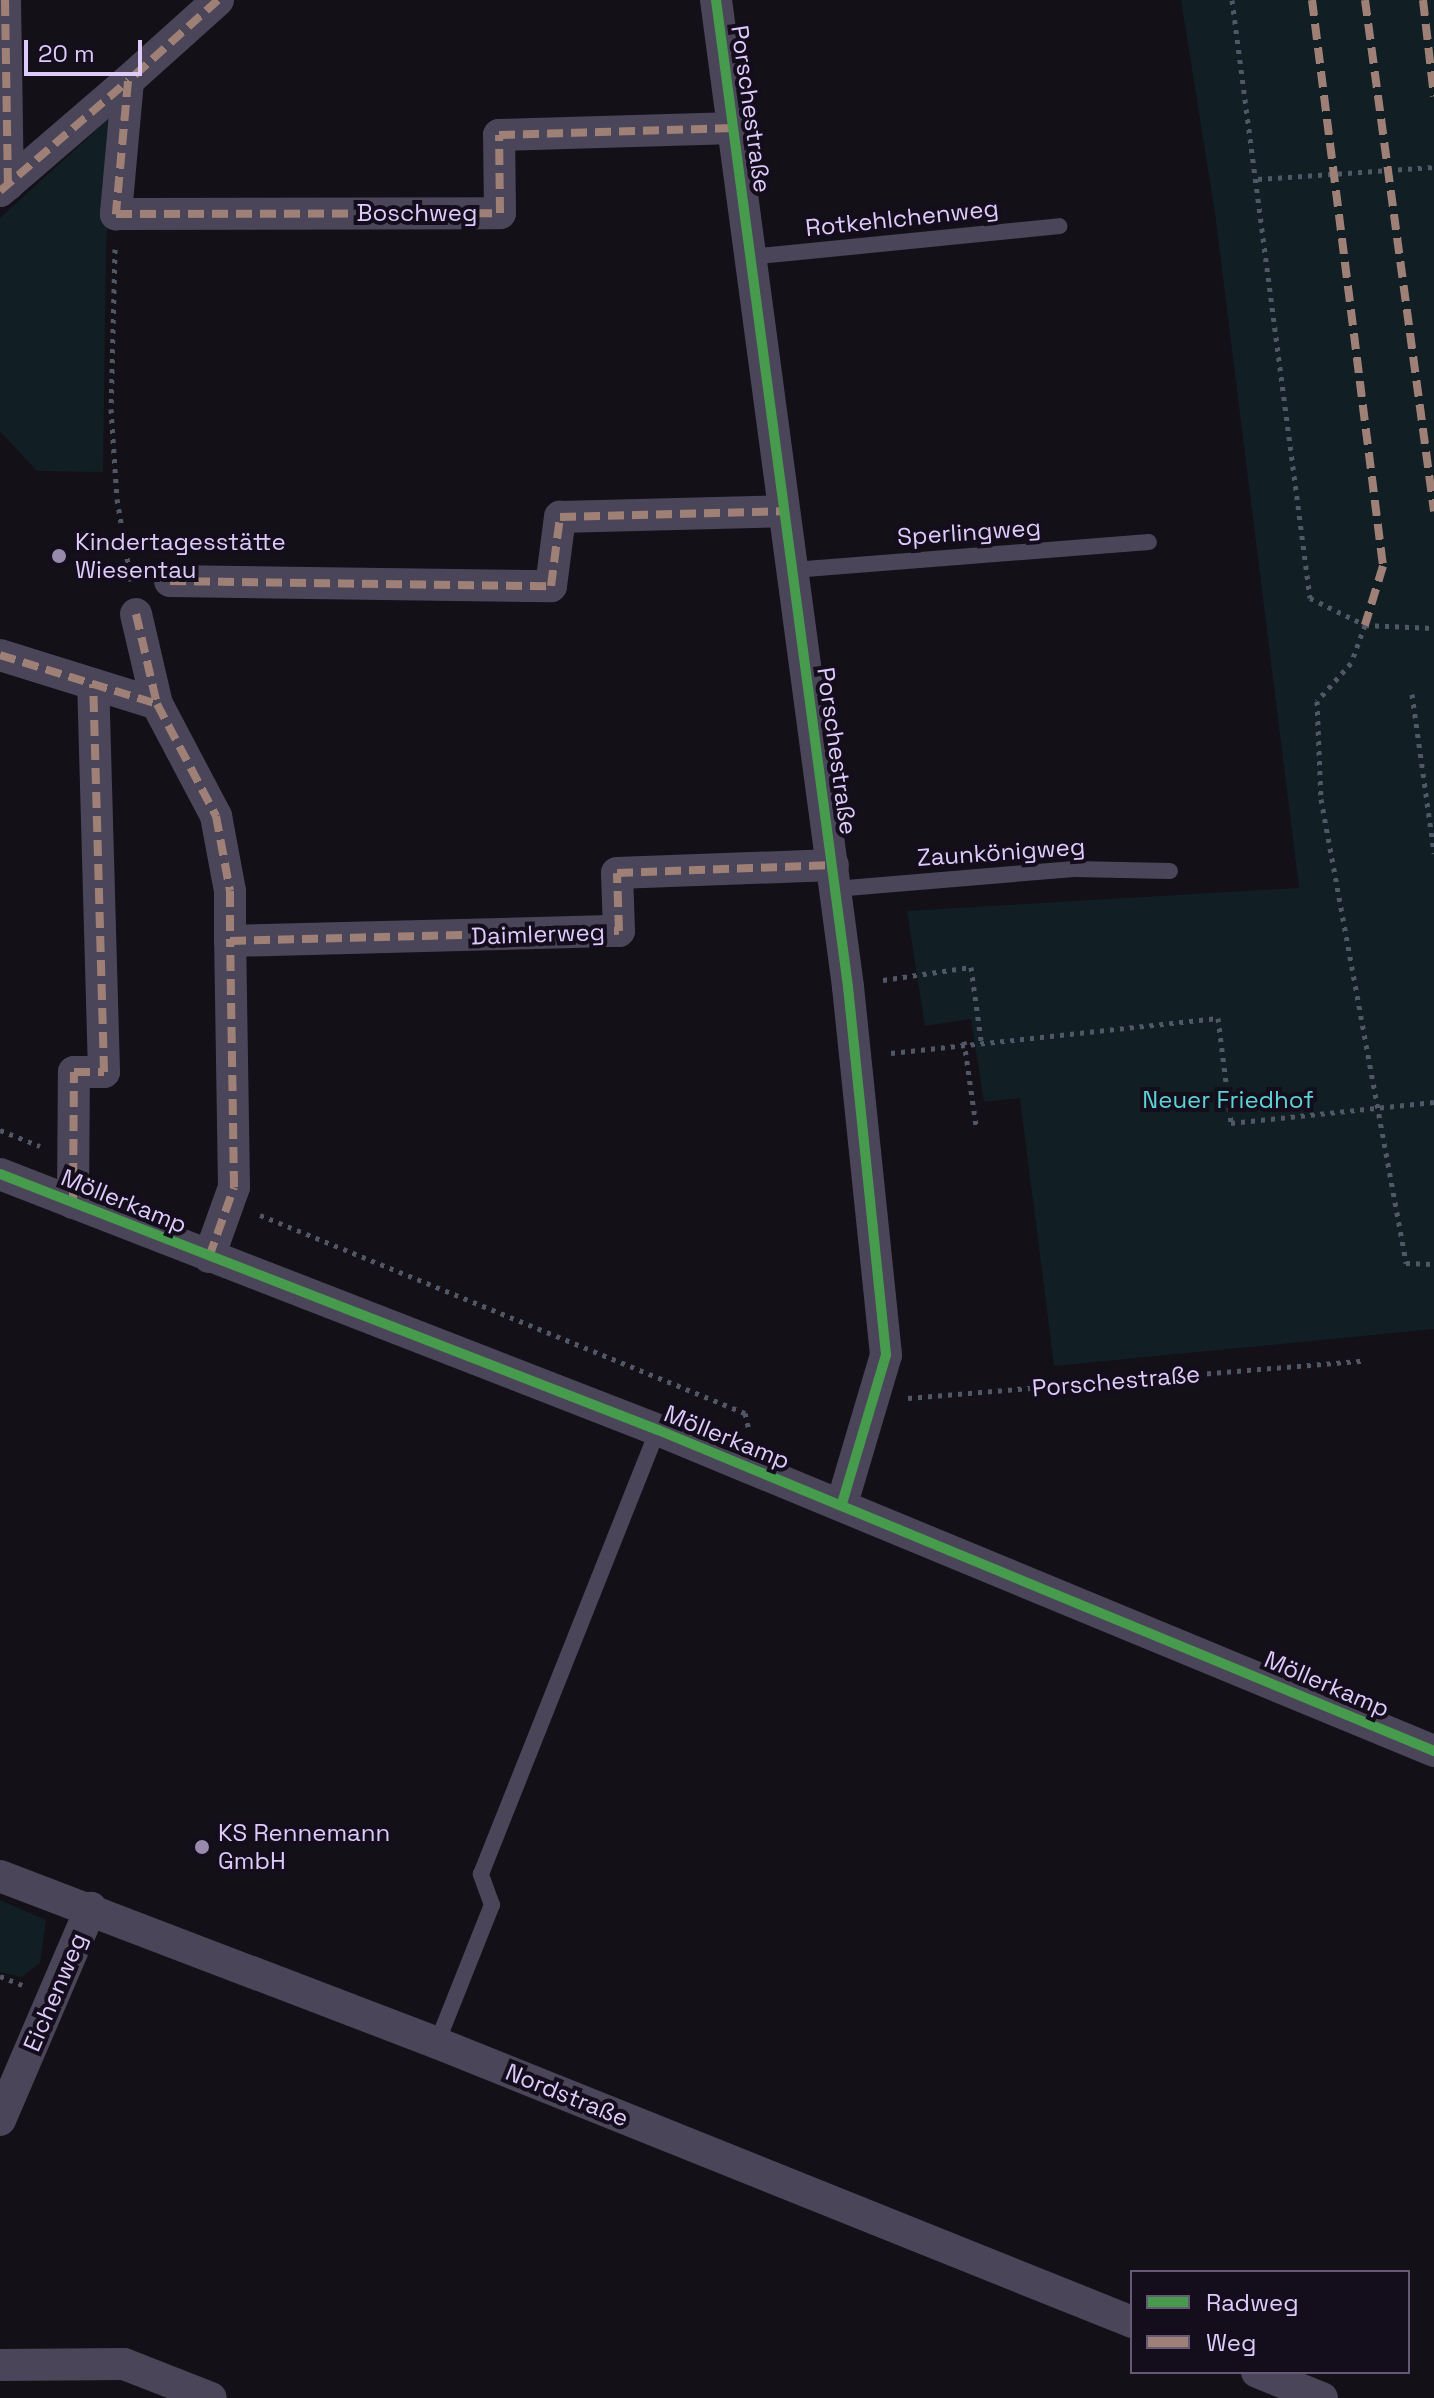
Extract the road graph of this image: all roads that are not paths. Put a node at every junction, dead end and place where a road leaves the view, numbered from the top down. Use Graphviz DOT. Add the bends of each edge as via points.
graph roads {
  1 [pos="5,0"];
  2 [pos="716,0"];
  3 [pos="215,2"];
  4 [pos="128,81"];
  5 [pos="735,128"];
  6 [pos="4,188"];
  7 [pos="1059,226"];
  8 [pos="750,257"];
  9 [pos="784,511"];
  10 [pos="1149,542"];
  11 [pos="793,570"];
  12 [pos="170,581"];
  13 [pos="136,614"];
  14 [pos="0,655"];
  15 [pos="93,684"];
  16 [pos="157,704"];
  17 [pos="1170,871"];
  18 [pos="834,877"];
  19 [pos="230,941"];
  20 [pos="0,1174"];
  21 [pos="73,1203"];
  22 [pos="209,1257"];
  23 [pos="658,1430"];
  24 [pos="842,1504"];
  25 [pos="1434,1751"];
  26 [pos="0,1876"];
  27 [pos="91,1908"];
  28 [pos="437,2043"];
  29 [pos="0,2120"];
  30 [pos="1130,2321"];
  31 [pos="0,2365"];
  32 [pos="1262,2374"];
  33 [pos="211,2398"];
  34 [pos="1322,2398"];
  1 -- 6 [label="street"];
  2 -- 5 [label="street, Porschestraße"];
  3 -- 4 [label="street"];
  4 -- 5 [label="street, Boschweg" via="116,214 500,213 499,135"];
  4 -- 6 [label="street"];
  5 -- 8 [label="street, Porschestraße"];
  7 -- 8 [label="lane, Rotkehlchenweg"];
  8 -- 9 [label="street, Porschestraße"];
  9 -- 11 [label="street, Porschestraße"];
  9 -- 12 [label="street" via="560,517 551,586"];
  10 -- 11 [label="lane, Sperlingweg"];
  11 -- 18 [label="street, Porschestraße"];
  13 -- 16 [label="street"];
  14 -- 15 [label="street"];
  15 -- 16 [label="street"];
  15 -- 21 [label="street" via="104,1072 74,1072"];
  16 -- 19 [label="street" via="216,816 230,891"];
  17 -- 18 [label="lane, Zaunkönigweg"];
  18 -- 19 [label="street, Daimlerweg" via="617,873 619,931"];
  18 -- 24 [label="street, Porschestraße" via="886,1355"];
  19 -- 22 [label="street" via="234,1187"];
  20 -- 21 [label="street, Möllerkamp"];
  21 -- 22 [label="street, Möllerkamp"];
  22 -- 23 [label="street, Möllerkamp"];
  23 -- 24 [label="street, Möllerkamp"];
  23 -- 28 [label="lane" via="481,1874 492,1905"];
  24 -- 25 [label="street, Möllerkamp"];
  26 -- 27 [label="street, Nordstraße"];
  27 -- 28 [label="street, Nordstraße"];
  27 -- 29 [label="street, Eichenweg"];
  28 -- 30 [label="street, Nordstraße"];
  31 -- 33 [label="street" via="124,2364"];
  32 -- 34 [label="street"];
}
